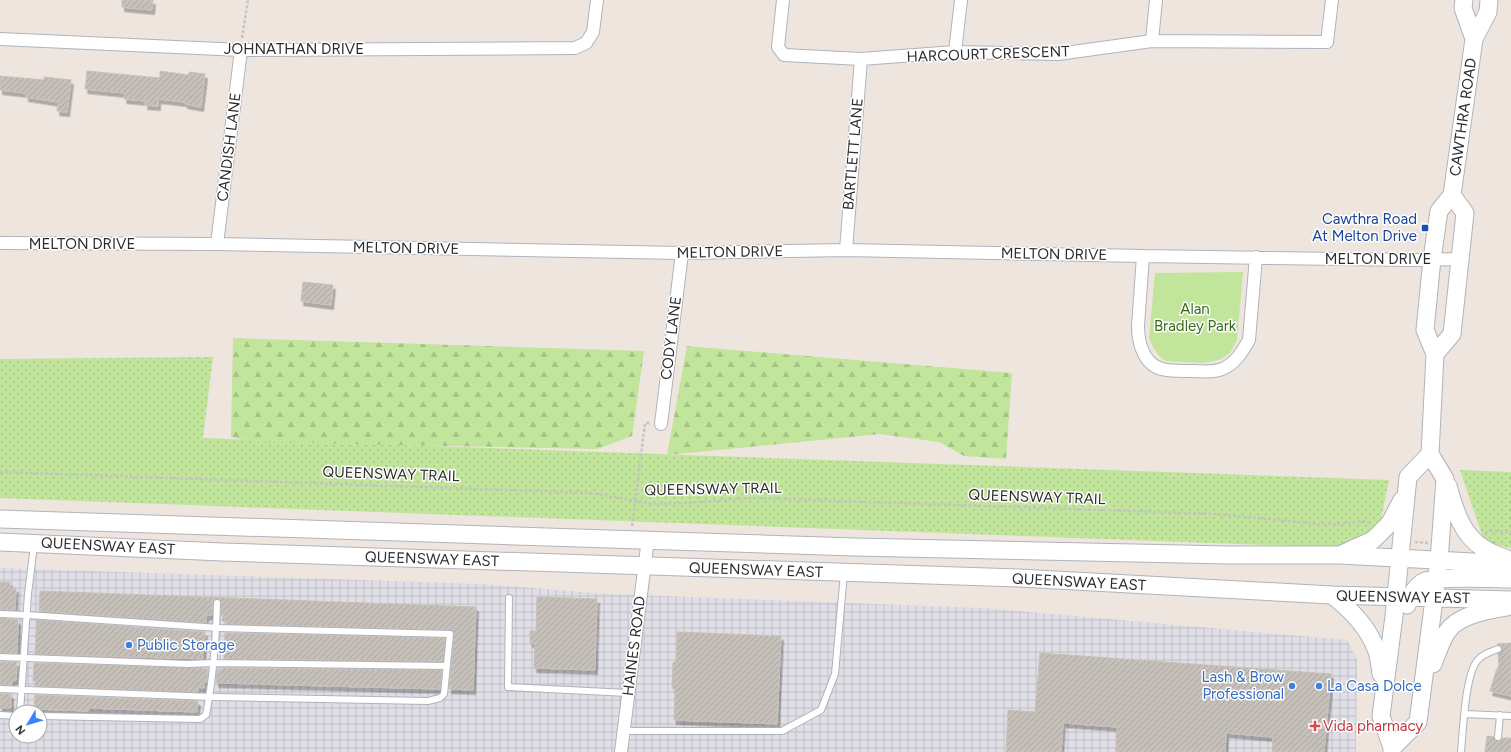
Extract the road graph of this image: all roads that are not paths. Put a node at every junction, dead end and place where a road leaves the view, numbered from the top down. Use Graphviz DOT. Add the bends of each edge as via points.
graph roads {
  1 [pos="597,0"];
  2 [pos="783,0"];
  3 [pos="961,0"];
  4 [pos="1156,0"];
  5 [pos="1332,0"];
  6 [pos="1464,0"];
  7 [pos="1489,0"];
  8 [pos="0,38"];
  9 [pos="1474,39"];
  10 [pos="1152,41"];
  11 [pos="241,50"];
  12 [pos="955,52"];
  13 [pos="861,59"];
  14 [pos="1452,196"];
  15 [pos="0,243"];
  16 [pos="217,244"];
  17 [pos="846,250"];
  18 [pos="682,253"];
  19 [pos="1143,256"];
  20 [pos="1256,257"];
  21 [pos="1432,259"];
  22 [pos="1461,259"];
  23 [pos="1435,354"];
  24 [pos="661,424"];
  25 [pos="1430,454"];
  26 [pos="1445,479"];
  27 [pos="1406,491"];
  28 [pos="0,519"];
  29 [pos="648,539"];
  30 [pos="0,542"];
  31 [pos="34,543"];
  32 [pos="1400,550"];
  33 [pos="1340,555"];
  34 [pos="1439,561"];
  35 [pos="1511,561"];
  36 [pos="1511,564"];
  37 [pos="644,566"];
  38 [pos="844,573"];
  39 [pos="1437,579"];
  40 [pos="1511,579"];
  41 [pos="1332,595"];
  42 [pos="1403,597"];
  43 [pos="509,598"];
  44 [pos="1435,598"];
  45 [pos="1511,600"];
  46 [pos="218,603"];
  47 [pos="1511,606"];
  48 [pos="0,614"];
  49 [pos="27,614"];
  50 [pos="217,627"];
  51 [pos="1498,649"];
  52 [pos="0,657"];
  53 [pos="24,658"];
  54 [pos="213,663"];
  55 [pos="447,666"];
  56 [pos="1424,684"];
  57 [pos="1384,687"];
  58 [pos="0,688"];
  59 [pos="22,690"];
  60 [pos="628,693"];
  61 [pos="209,697"];
  62 [pos="21,704"];
  63 [pos="1465,714"];
  64 [pos="1500,715"];
  65 [pos="48,716"];
  66 [pos="1511,716"];
  67 [pos="624,731"];
  68 [pos="1498,737"];
  69 [pos="1392,750"];
  70 [pos="621,752"];
  71 [pos="1462,752"];
  1 -- 11 [label="street, JOHNATHAN DRIVE" via="593,32 586,43 575,48"];
  2 -- 13 [label="street, HARCOURT CRESCENT" via="778,47 784,55"];
  3 -- 12 [label="street"];
  4 -- 10 [label="street"];
  5 -- 10 [label="street, HARCOURT CRESCENT" via="1327,42"];
  6 -- 9 [label="main road, CAWTHRA ROAD" via="1463,8"];
  7 -- 9 [label="main road, CAWTHRA ROAD" via="1488,12"];
  8 -- 11 [label="street, JOHNATHAN DRIVE"];
  9 -- 14 [label="main road, CAWTHRA ROAD"];
  10 -- 12 [label="street, HARCOURT CRESCENT" via="1058,54"];
  11 -- 16 [label="street, CANDISH LANE"];
  12 -- 13 [label="street, HARCOURT CRESCENT"];
  13 -- 17 [label="street, BARTLETT LANE"];
  14 -- 21 [label="main road, CAWTHRA ROAD" via="1439,211"];
  14 -- 22 [label="main road, CAWTHRA ROAD" via="1465,213"];
  15 -- 16 [label="street, MELTON DRIVE"];
  16 -- 18 [label="street, MELTON DRIVE"];
  17 -- 18 [label="street, MELTON DRIVE"];
  17 -- 19 [label="street, MELTON DRIVE"];
  18 -- 24 [label="street, CODY LANE"];
  19 -- 20 [label="street, MELTON DRIVE"];
  19 -- 20 [label="street" via="1138,330 1143,353 1155,367 1166,370 1214,371 1234,362 1249,340"];
  20 -- 21 [label="street, MELTON DRIVE"];
  21 -- 22 [label="street, MELTON DRIVE"];
  21 -- 23 [label="main road, CAWTHRA ROAD" via="1425,330"];
  22 -- 23 [label="main road, CAWTHRA ROAD" via="1452,334"];
  23 -- 25 [label="main road, CAWTHRA ROAD"];
  25 -- 26 [label="main road"];
  25 -- 27 [label="main road" via="1408,477"];
  26 -- 34 [label="main road"];
  26 -- 35 [label="main road" via="1460,524 1466,533 1483,548"];
  27 -- 32 [label="main road"];
  27 -- 33 [label="main road" via="1390,523 1373,540"];
  28 -- 29 [label="main road, QUEENSWAY EAST"];
  29 -- 33 [label="main road, QUEENSWAY EAST" via="855,547"];
  29 -- 37 [label="street, HAINES ROAD"];
  30 -- 31 [label="main road, QUEENSWAY EAST"];
  31 -- 37 [label="main road, QUEENSWAY EAST"];
  31 -- 49 [label="lane"];
  32 -- 33 [label="main road, QUEENSWAY EAST"];
  32 -- 34 [label="main road, QUEENSWAY EAST"];
  32 -- 42 [label="main road"];
  34 -- 36 [label="main road, QUEENSWAY EAST"];
  34 -- 39 [label="main road"];
  37 -- 38 [label="main road, QUEENSWAY EAST"];
  37 -- 60 [label="street, HAINES ROAD"];
  38 -- 41 [label="main road, QUEENSWAY EAST" via="1019,578"];
  38 -- 67 [label="lane" via="835,674 821,710 782,731"];
  39 -- 40 [label="main road"];
  39 -- 42 [label="main road" via="1424,582"];
  39 -- 44 [label="main road"];
  41 -- 42 [label="main road, QUEENSWAY EAST"];
  41 -- 57 [label="main road" via="1369,634 1377,650"];
  42 -- 44 [label="main road, QUEENSWAY EAST"];
  42 -- 57 [label="main road"];
  43 -- 60 [label="lane" via="508,687"];
  44 -- 45 [label="main road, QUEENSWAY EAST"];
  44 -- 56 [label="main road"];
  46 -- 50 [label="lane"];
  47 -- 56 [label="main road" via="1481,612 1460,620 1451,627"];
  48 -- 49 [label="lane"];
  49 -- 50 [label="lane"];
  49 -- 53 [label="lane"];
  50 -- 54 [label="lane"];
  50 -- 55 [label="lane" via="450,634"];
  51 -- 63 [label="lane" via="1476,661 1469,678"];
  52 -- 53 [label="lane"];
  53 -- 54 [label="lane"];
  53 -- 59 [label="lane"];
  54 -- 55 [label="lane"];
  54 -- 61 [label="lane"];
  55 -- 61 [label="lane" via="444,694 440,698 428,701"];
  56 -- 69 [label="main road" via="1418,722"];
  57 -- 69 [label="main road" via="1381,716"];
  58 -- 59 [label="lane"];
  59 -- 61 [label="lane"];
  59 -- 62 [label="lane"];
  60 -- 67 [label="street, HAINES ROAD"];
  61 -- 65 [label="lane" via="206,715 200,719"];
  63 -- 64 [label="lane"];
  63 -- 71 [label="lane"];
  64 -- 66 [label="lane"];
  64 -- 68 [label="lane"];
  67 -- 70 [label="street, HAINES ROAD"];
}
